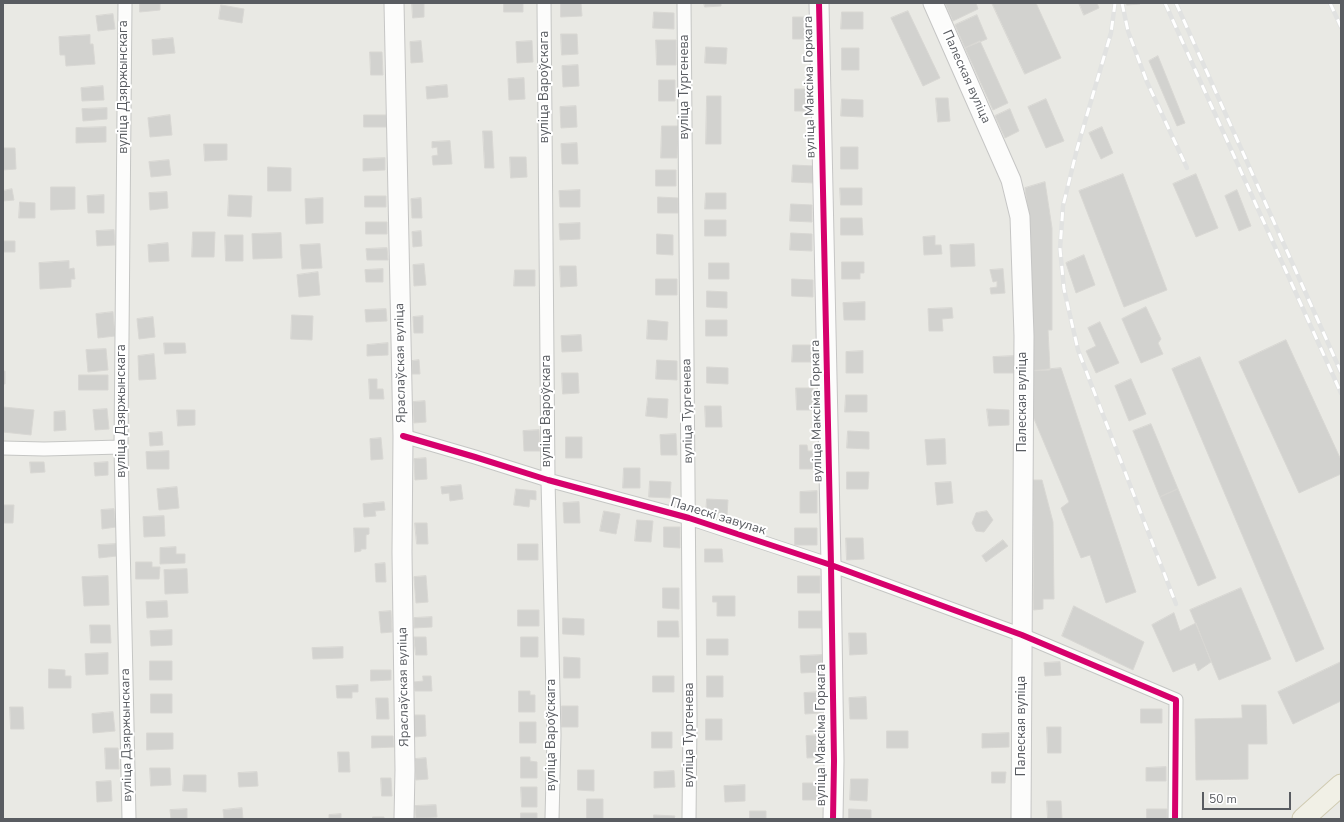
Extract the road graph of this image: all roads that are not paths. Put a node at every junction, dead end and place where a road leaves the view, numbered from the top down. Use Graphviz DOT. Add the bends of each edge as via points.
graph roads {
  1 [pos="125,3"];
  2 [pos="394,3"];
  3 [pos="544,3"];
  4 [pos="684,3"];
  5 [pos="819,3"];
  6 [pos="933,3"];
  7 [pos="403,436"];
  8 [pos="121,447"];
  9 [pos="3,448"];
  10 [pos="548,480"];
  11 [pos="689,518"];
  12 [pos="831,565"];
  13 [pos="1022,635"];
  14 [pos="1341,785"];
  15 [pos="129,819"];
  16 [pos="404,819"];
  17 [pos="552,819"];
  18 [pos="689,819"];
  19 [pos="833,819"];
  20 [pos="1021,819"];
  21 [pos="1175,819"];
  22 [pos="1303,819"];
  1 -- 8 [label="street, вуліца Дзяржынскага"];
  2 -- 7 [label="street, Яраслаўская вуліца"];
  3 -- 10 [label="street, вуліца Вароўскага"];
  4 -- 11 [label="street, вуліца Тургенева"];
  5 -- 12 [label="street, вуліца Максіма Горкага"];
  6 -- 13 [label="street, Палеская вуліца" via="1011,180 1020,217 1024,336"];
  7 -- 10 [label="street, Палескі завулак"];
  7 -- 16 [label="street, Яраслаўская вуліца"];
  8 -- 9 [label="street"];
  8 -- 15 [label="street, вуліца Дзяржынскага"];
  10 -- 11 [label="street, Палескі завулак"];
  10 -- 17 [label="street, вуліца Вароўскага" via="554,735"];
  11 -- 12 [label="street, Палескі завулак"];
  11 -- 18 [label="street, вуліца Тургенева"];
  12 -- 13 [label="street, Палескі завулак"];
  12 -- 19 [label="street, вуліца Максіма Горкага"];
  13 -- 20 [label="street, Палеская вуліца"];
  13 -- 21 [label="street, Палескі завулак" via="1176,700"];
  14 -- 22 [label="main road"];
}
